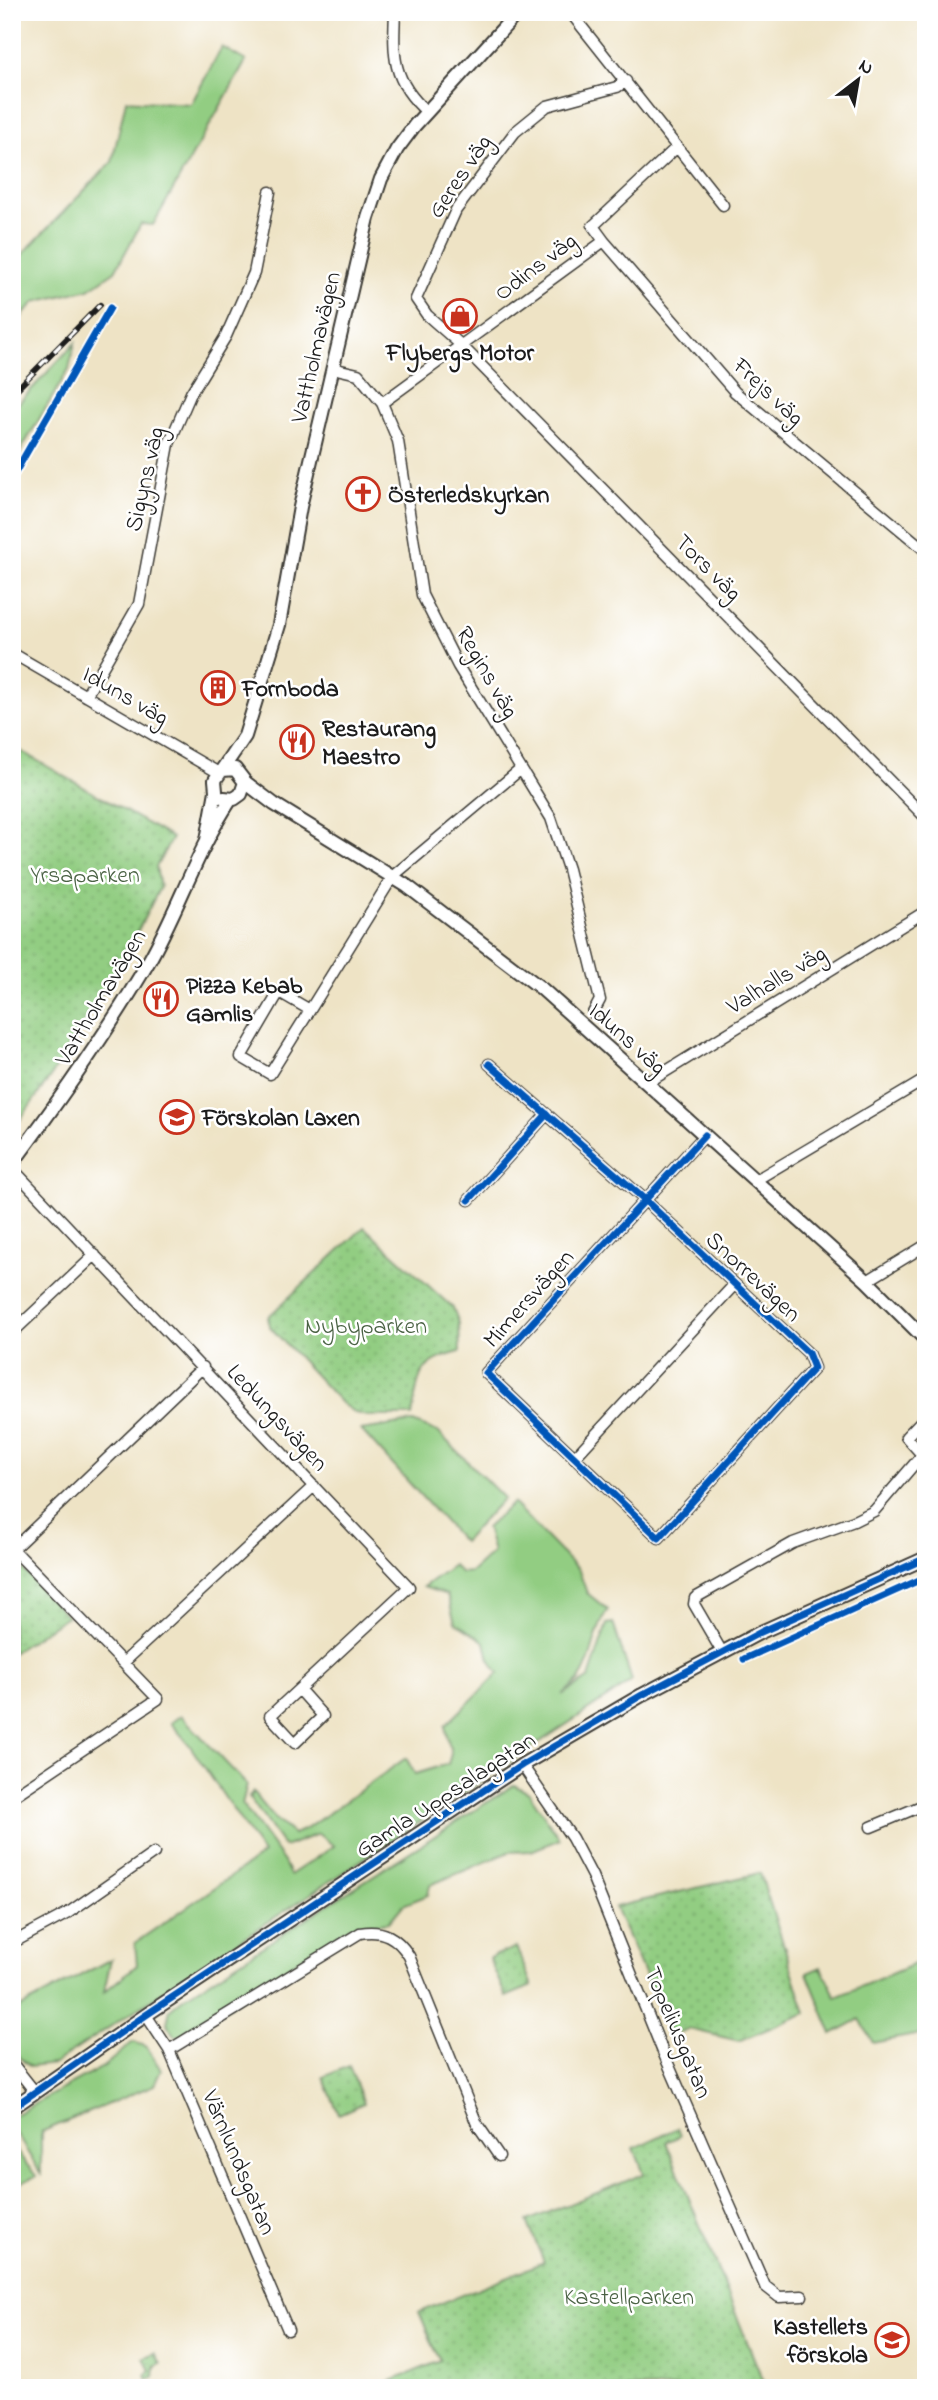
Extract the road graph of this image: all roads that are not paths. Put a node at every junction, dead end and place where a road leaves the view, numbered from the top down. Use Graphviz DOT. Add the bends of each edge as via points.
graph roads {
  1 [pos="395,12"];
  2 [pos="518,12"];
  3 [pos="570,12"];
  4 [pos="626,81"];
  5 [pos="427,112"];
  6 [pos="677,147"];
  7 [pos="270,192"];
  8 [pos="723,205"];
  9 [pos="604,241"];
  10 [pos="461,346"];
  11 [pos="332,368"];
  12 [pos="383,403"];
  13 [pos="926,551"];
  14 [pos="12,653"];
  15 [pos="86,696"];
  16 [pos="245,736"];
  17 [pos="521,769"];
  18 [pos="221,772"];
  19 [pos="243,778"];
  20 [pos="216,791"];
  21 [pos="235,797"];
  22 [pos="274,804"];
  23 [pos="926,818"];
  24 [pos="207,840"];
  25 [pos="393,876"];
  26 [pos="926,911"];
  27 [pos="310,1010"];
  28 [pos="593,1013"];
  29 [pos="489,1064"];
  30 [pos="926,1079"];
  31 [pos="647,1083"];
  32 [pos="547,1114"];
  33 [pos="705,1135"];
  34 [pos="12,1166"];
  35 [pos="756,1180"];
  36 [pos="644,1199"];
  37 [pos="469,1200"];
  38 [pos="926,1245"];
  39 [pos="95,1255"];
  40 [pos="867,1281"];
  41 [pos="734,1285"];
  42 [pos="12,1333"];
  43 [pos="926,1340"];
  44 [pos="203,1367"];
  45 [pos="926,1416"];
  46 [pos="924,1457"];
  47 [pos="574,1458"];
  48 [pos="314,1486"];
  49 [pos="659,1538"];
  50 [pos="13,1548"];
  51 [pos="926,1558"];
  52 [pos="722,1652"];
  53 [pos="123,1663"];
  54 [pos="299,1689"];
  55 [pos="522,1765"];
  56 [pos="12,1797"];
  57 [pos="926,1804"];
  58 [pos="871,1827"];
  59 [pos="154,1853"];
  60 [pos="12,1943"];
  61 [pos="146,2015"];
  62 [pos="169,2050"];
  63 [pos="12,2063"];
  64 [pos="34,2092"];
  65 [pos="12,2108"];
  66 [pos="499,2157"];
  67 [pos="802,2296"];
  68 [pos="288,2330"];
  1 -- 5 [label="street" via="397,74"];
  2 -- 5 [label="street, Vattholmavägen"];
  3 -- 4 [label="street"];
  4 -- 6 [label="street"];
  4 -- 10 [label="street, Geres väg" via="547,106 515,132 456,210 416,299"];
  5 -- 11 [label="street, Vattholmavägen" via="397,149 382,179 368,218"];
  6 -- 8 [label="street"];
  6 -- 9 [label="street, Odins väg" via="593,226"];
  7 -- 15 [label="street, Sigyns väg" via="254,273 169,444 139,604"];
  9 -- 10 [label="street, Odins väg"];
  9 -- 13 [label="street, Frejs väg" via="734,393"];
  10 -- 12 [label="street, Odins väg"];
  10 -- 23 [label="street, Tors väg"];
  11 -- 12 [label="street, Regins väg" via="358,374"];
  11 -- 16 [label="street, Vattholmavägen" via="279,625"];
  12 -- 17 [label="street, Regins väg" via="398,440 422,596 458,666"];
  14 -- 15 [label="street, Iduns väg"];
  15 -- 18 [label="street, Iduns väg"];
  16 -- 18 [label="street, Vattholmavägen"];
  16 -- 19 [label="street, Vattholmavägen"];
  17 -- 25 [label="street"];
  17 -- 28 [label="street, Regins väg" via="551,818 568,869 600,1000"];
  18 -- 19 [label="street" via="235,769"];
  18 -- 20 [label="street" via="215,780"];
  19 -- 21 [label="street"];
  19 -- 22 [label="street, Iduns väg"];
  20 -- 21 [label="street"];
  20 -- 24 [label="street, Vattholmavägen"];
  21 -- 22 [label="street, Iduns väg"];
  21 -- 24 [label="street, Vattholmavägen"];
  22 -- 25 [label="street, Iduns väg"];
  24 -- 34 [label="street, Vattholmavägen" via="150,959 76,1080"];
  25 -- 27 [label="street"];
  25 -- 31 [label="street, Iduns väg" via="542,989"];
  26 -- 31 [label="street, Valhalls väg"];
  27 -- 27 [label="street" via="279,992 241,1057 270,1074"];
  29 -- 32 [label="street, Snorrevägen"];
  30 -- 35 [label="street"];
  31 -- 33 [label="street, Iduns väg"];
  32 -- 36 [label="street, Snorrevägen"];
  32 -- 37 [label="street"];
  33 -- 35 [label="street, Iduns väg"];
  33 -- 36 [label="street, Mimersvägen"];
  34 -- 39 [label="street, Ledungsvägen"];
  35 -- 40 [label="street, Iduns väg"];
  36 -- 41 [label="street, Snorrevägen"];
  36 -- 47 [label="street, Mimersvägen" via="486,1373"];
  38 -- 40 [label="street"];
  39 -- 42 [label="street"];
  39 -- 44 [label="street, Ledungsvägen"];
  40 -- 43 [label="street, Iduns väg"];
  41 -- 47 [label="street"];
  41 -- 49 [label="street, Snorrevägen" via="807,1353 814,1368"];
  44 -- 48 [label="street, Ledungsvägen"];
  44 -- 50 [label="street"];
  45 -- 46 [label="street" via="906,1437"];
  46 -- 52 [label="street" via="874,1511 793,1543 695,1598 694,1604"];
  47 -- 49 [label="street, Mimersvägen"];
  48 -- 53 [label="street"];
  48 -- 54 [label="street, Ledungsvägen" via="409,1587"];
  50 -- 53 [label="street"];
  51 -- 52 [label="street, Gamla Uppsalagatan" via="842,1592"];
  52 -- 55 [label="street, Gamla Uppsalagatan"];
  53 -- 56 [label="street" via="158,1699"];
  54 -- 54 [label="street, Ledungsvägen" via="270,1716 295,1743 324,1716"];
  55 -- 61 [label="street, Gamla Uppsalagatan"];
  55 -- 67 [label="street, Topeliusgatan" via="566,1828 592,1876 765,2286 779,2297"];
  57 -- 58 [label="street"];
  59 -- 60 [label="street" via="68,1913"];
  61 -- 62 [label="street, Värnlundsgatan"];
  61 -- 64 [label="street, Gamla Uppsalagatan"];
  62 -- 66 [label="street" via="360,1933 389,1934 409,1956 477,2124"];
  62 -- 68 [label="street, Värnlundsgatan"];
  63 -- 64 [label="street"];
  64 -- 65 [label="street, Gamla Uppsalagatan"];
}
